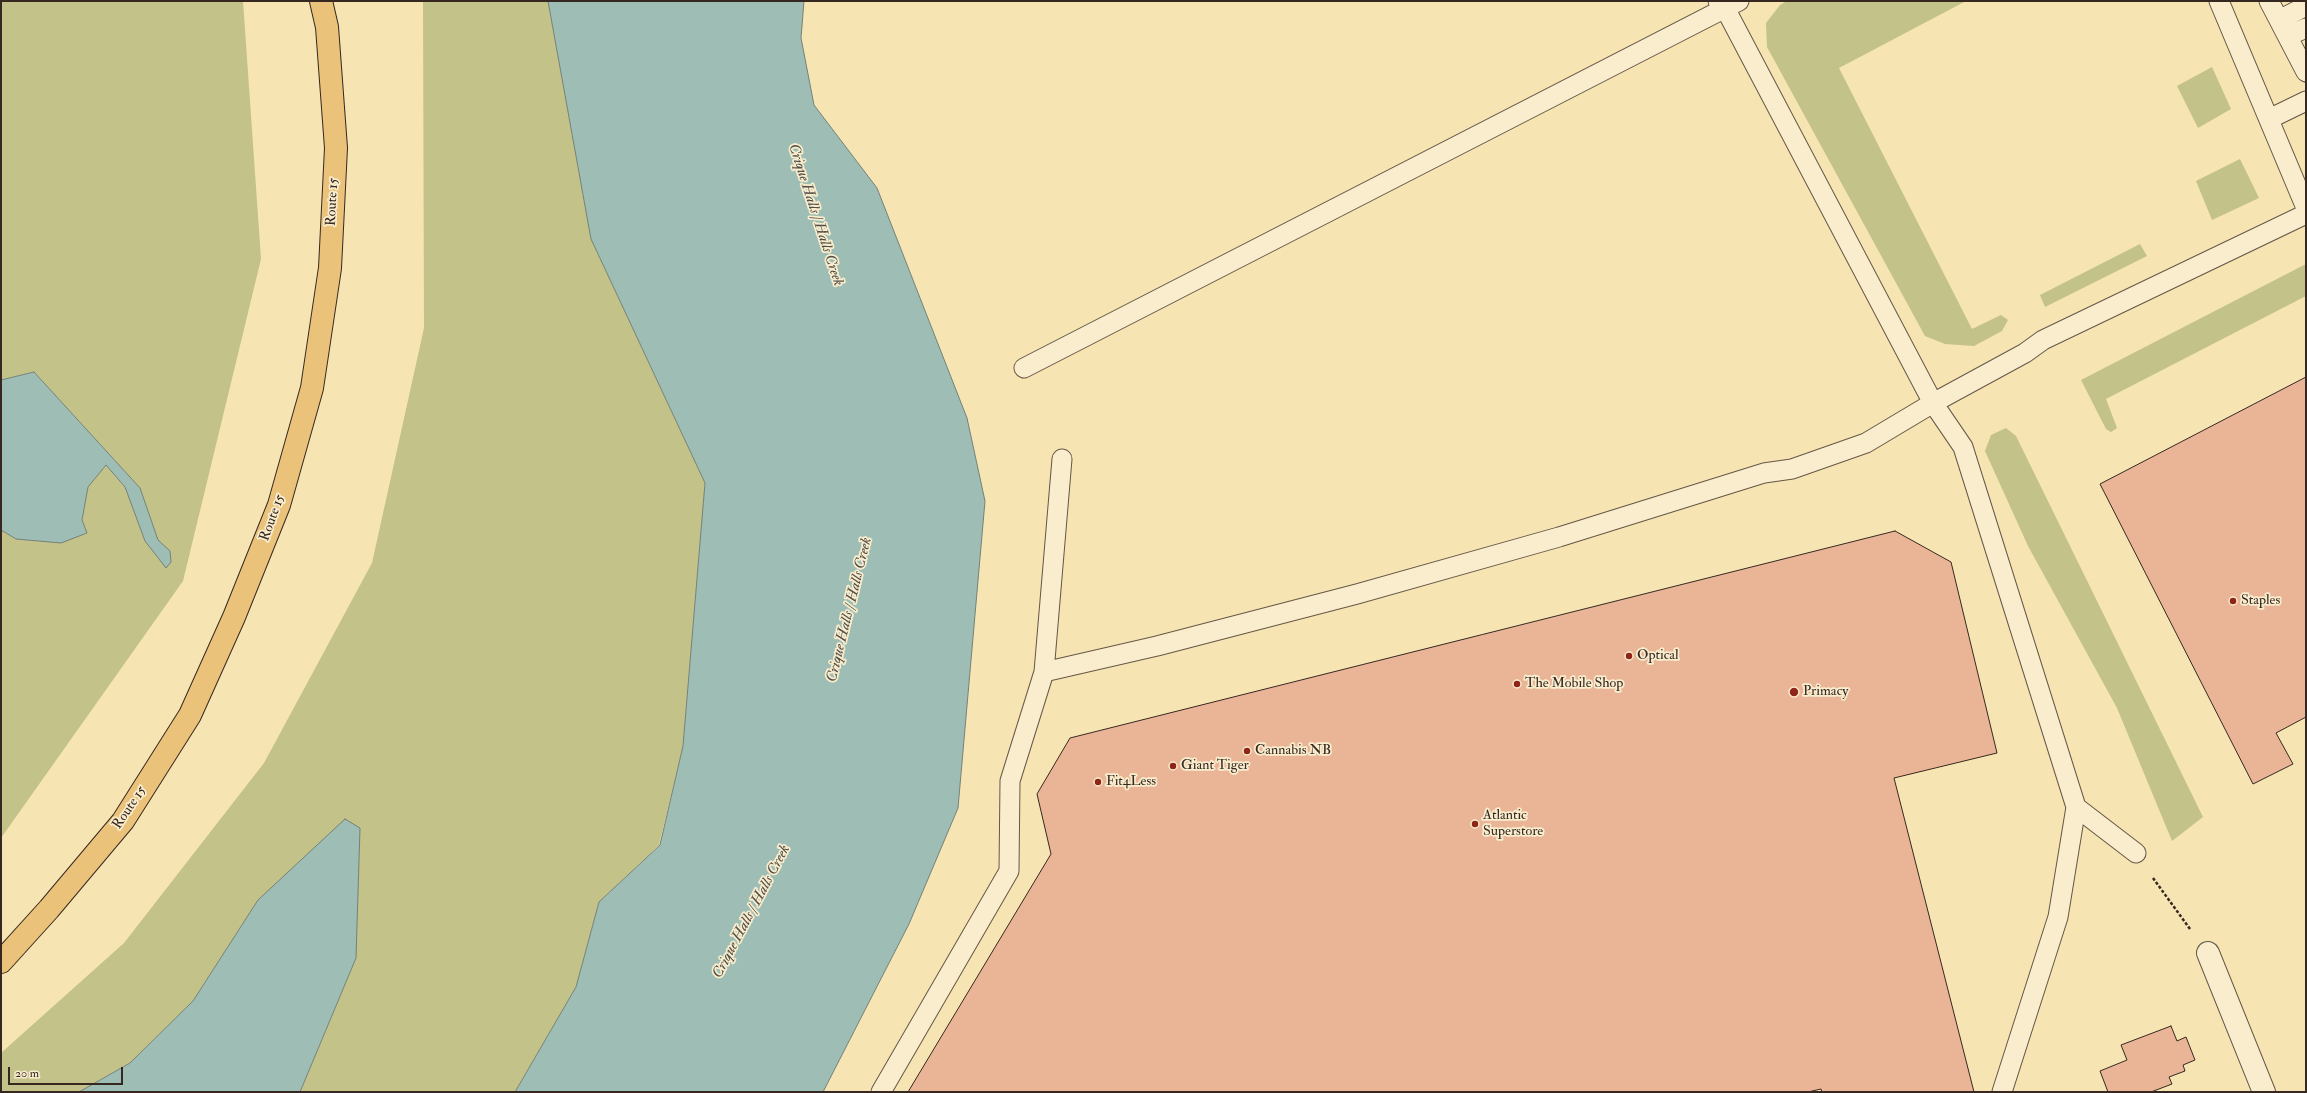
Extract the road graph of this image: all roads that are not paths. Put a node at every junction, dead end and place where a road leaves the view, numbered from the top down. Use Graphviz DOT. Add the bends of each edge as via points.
graph roads {
  1 [pos="322,1"];
  2 [pos="331,1"];
  3 [pos="2220,1"];
  4 [pos="2269,1"];
  5 [pos="1727,3"];
  6 [pos="2306,6"];
  7 [pos="2279,20"];
  8 [pos="327,27"];
  9 [pos="2306,28"];
  10 [pos="2288,36"];
  11 [pos="2305,69"];
  12 [pos="2306,101"];
  13 [pos="2269,119"];
  14 [pos="2306,208"];
  15 [pos="2306,214"];
  16 [pos="1024,368"];
  17 [pos="1933,403"];
  18 [pos="1062,460"];
  19 [pos="1044,672"];
  20 [pos="2076,807"];
  21 [pos="2136,853"];
  22 [pos="2208,953"];
  23 [pos="1,962"];
  24 [pos="880,1092"];
  25 [pos="2002,1092"];
  26 [pos="2264,1092"];
  1 -- 8 [label="highway, Route 15"];
  2 -- 8 [label="highway"];
  3 -- 13 [label="lane"];
  4 -- 7 [label="lane"];
  5 -- 16 [label="lane"];
  5 -- 17 [label="lane"];
  6 -- 7 [label="lane"];
  7 -- 10 [label="lane"];
  8 -- 23 [label="highway, Route 15" via="336,148 330,268 312,388 279,504 234,617 190,715 123,821"];
  9 -- 10 [label="lane"];
  10 -- 11 [label="lane"];
  12 -- 13 [label="lane"];
  13 -- 14 [label="lane"];
  15 -- 17 [label="lane" via="2043,340 2025,353"];
  17 -- 19 [label="lane" via="1866,443 1792,469 1764,473 1559,537 1357,594 1157,646"];
  17 -- 20 [label="lane" via="1963,447"];
  18 -- 19 [label="lane"];
  19 -- 24 [label="lane" via="1010,780 1009,871"];
  20 -- 21 [label="lane"];
  20 -- 25 [label="lane" via="2058,917"];
  22 -- 26 [label="street"];
}
